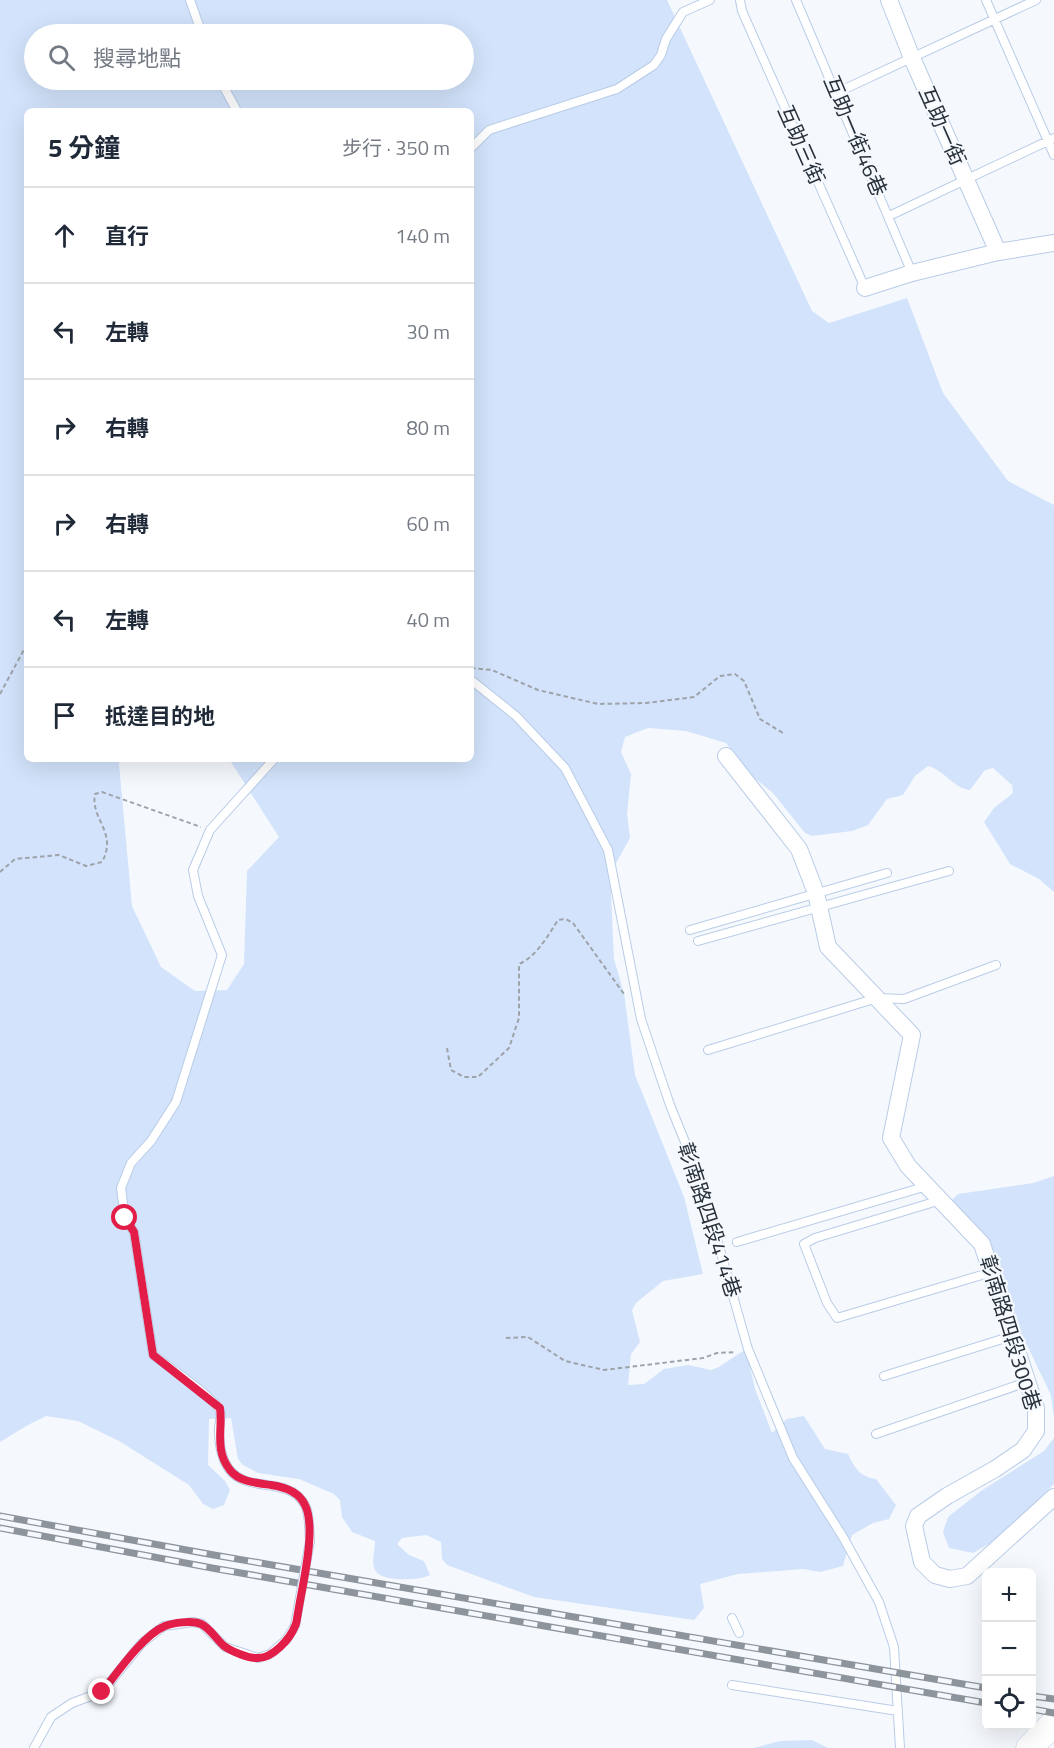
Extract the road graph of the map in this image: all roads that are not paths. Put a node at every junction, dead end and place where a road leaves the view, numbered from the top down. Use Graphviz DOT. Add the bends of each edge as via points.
graph roads {
  1 [pos="190,0"];
  2 [pos="710,0"];
  3 [pos="740,0"];
  4 [pos="796,0"];
  5 [pos="889,0"];
  6 [pos="986,0"];
  7 [pos="1036,0"];
  8 [pos="994,19"];
  9 [pos="198,24"];
  10 [pos="912,58"];
  11 [pos="225,90"];
  12 [pos="836,93"];
  13 [pos="235,108"];
  14 [pos="1051,140"];
  15 [pos="474,145"];
  16 [pos="1054,154"];
  17 [pos="966,181"];
  18 [pos="889,216"];
  19 [pos="1054,243"];
  20 [pos="998,252"];
  21 [pos="912,273"];
  22 [pos="865,288"];
  23 [pos="474,682"];
  24 [pos="726,756"];
  25 [pos="272,762"];
  26 [pos="949,871"];
  27 [pos="887,873"];
  28 [pos="818,900"];
  29 [pos="690,930"];
  30 [pos="698,941"];
  31 [pos="996,965"];
  32 [pos="877,998"];
  33 [pos="708,1050"];
  34 [pos="928,1186"];
  35 [pos="942,1200"];
  36 [pos="737,1242"];
  37 [pos="992,1272"];
  38 [pos="1012,1336"];
  39 [pos="884,1377"];
  40 [pos="1027,1382"];
  41 [pos="876,1434"];
  42 [pos="1054,1497"];
  43 [pos="732,1618"];
  44 [pos="739,1633"];
  45 [pos="732,1685"];
  46 [pos="898,1711"];
  47 [pos="1054,1723"];
  48 [pos="34,1748"];
  49 [pos="900,1748"];
  50 [pos="1029,1748"];
  1 -- 9 [label="lane"];
  2 -- 15 [label="lane" via="683,12 654,65 617,89 489,130"];
  3 -- 22 [label="lane, 互助三街"];
  4 -- 12 [label="lane, 互助一街46巷"];
  5 -- 10 [label="street, 互助一街"];
  6 -- 8 [label="lane"];
  7 -- 8 [label="lane"];
  8 -- 10 [label="lane"];
  8 -- 14 [label="lane"];
  10 -- 12 [label="lane"];
  10 -- 17 [label="street, 互助一街"];
  11 -- 13 [label="lane"];
  12 -- 18 [label="lane, 互助一街46巷"];
  14 -- 16 [label="lane"];
  14 -- 17 [label="lane"];
  17 -- 18 [label="lane"];
  17 -- 20 [label="street, 互助一街"];
  18 -- 21 [label="lane, 互助一街46巷"];
  19 -- 20 [label="street"];
  20 -- 21 [label="street"];
  21 -- 22 [label="street"];
  23 -- 46 [label="lane, 彰南路四段414巷" via="516,716 565,768 608,850 641,1019 700,1179 748,1349 793,1458 879,1602 894,1647"];
  24 -- 28 [label="street, 彰南路四段300巷" via="799,849"];
  25 -- 48 [label="lane, bridge" via="210,830 193,870 198,896 222,955 176,1102 152,1141 131,1163 121,1188 125,1218 134,1232 153,1355 220,1408 219,1445 229,1469 237,1477 282,1486 298,1495 306,1506 310,1541 295,1626 270,1654 258,1658 225,1647 202,1624 164,1626 142,1643 102,1692 72,1703 51,1717"];
  26 -- 28 [label="lane"];
  27 -- 28 [label="lane"];
  28 -- 29 [label="lane"];
  28 -- 30 [label="lane"];
  28 -- 32 [label="street, 彰南路四段300巷" via="828,946"];
  31 -- 32 [label="lane" via="904,999"];
  32 -- 33 [label="lane"];
  32 -- 34 [label="street, 彰南路四段300巷" via="912,1035 891,1138 908,1166"];
  34 -- 35 [label="street, 彰南路四段300巷"];
  34 -- 36 [label="lane"];
  35 -- 37 [label="street, 彰南路四段300巷" via="982,1244"];
  35 -- 37 [label="lane" via="815,1238 804,1245 837,1318"];
  37 -- 38 [label="street, 彰南路四段300巷"];
  38 -- 39 [label="lane"];
  38 -- 40 [label="street, 彰南路四段300巷"];
  40 -- 41 [label="lane"];
  40 -- 42 [label="street, 彰南路四段300巷" via="1036,1408 1036,1431 1023,1450 918,1516 914,1526 921,1563 935,1575 950,1579 967,1576"];
  43 -- 44 [label="lane"];
  45 -- 46 [label="lane"];
  46 -- 49 [label="lane, 彰南路四段414巷"];
  47 -- 50 [label="main road"];
}
